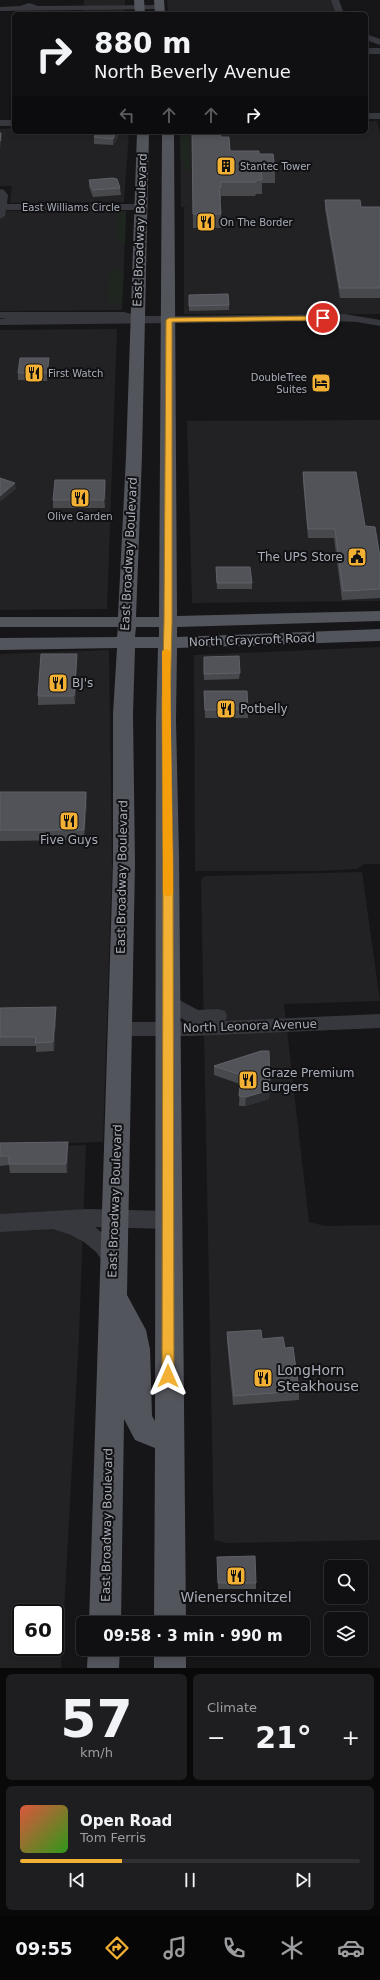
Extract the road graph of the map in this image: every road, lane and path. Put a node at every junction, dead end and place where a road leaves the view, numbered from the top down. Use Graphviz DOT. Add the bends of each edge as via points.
graph roads {
  1 [pos="335,0"];
  2 [pos="29,7"];
  3 [pos="128,7"];
  4 [pos="139,7"];
  5 [pos="160,7"];
  6 [pos="0,9"];
  7 [pos="339,12"];
  8 [pos="368,38"];
  9 [pos="380,42"];
  10 [pos="368,51"];
  11 [pos="380,51"];
  12 [pos="380,55"];
  13 [pos="368,56"];
  14 [pos="368,116"];
  15 [pos="380,116"];
  16 [pos="0,123"];
  17 [pos="12,123"];
  18 [pos="143,134"];
  19 [pos="168,134"];
  20 [pos="151,170"];
  21 [pos="0,192"];
  22 [pos="141,202"];
  23 [pos="168,206"];
  24 [pos="1,212"];
  25 [pos="159,228"];
  26 [pos="0,315"];
  27 [pos="138,319"];
  28 [pos="169,320"];
  29 [pos="0,322"];
  30 [pos="380,323"];
  31 [pos="380,616"];
  32 [pos="0,622"];
  33 [pos="126,622"];
  34 [pos="168,622"];
  35 [pos="380,635"];
  36 [pos="125,642"];
  37 [pos="167,642"];
  38 [pos="0,644"];
  39 [pos="168,1001"];
  40 [pos="380,1012"];
  41 [pos="320,1018"];
  42 [pos="238,1021"];
  43 [pos="380,1022"];
  44 [pos="120,1029"];
  45 [pos="168,1029"];
  46 [pos="114,1219"];
  47 [pos="169,1220"];
  48 [pos="41,1221"];
  49 [pos="0,1222"];
  50 [pos="114,1259"];
  51 [pos="113,1295"];
  52 [pos="169,1436"];
  53 [pos="105,1616"];
  54 [pos="170,1616"];
  55 [pos="104,1656"];
  56 [pos="170,1656"];
  57 [pos="103,1668"];
  58 [pos="170,1668"];
  1 -- 7 [label="street"];
  2 -- 3 [label="street"];
  2 -- 6 [label="street"];
  3 -- 4 [label="street"];
  4 -- 5 [label="street"];
  8 -- 9 [label="street"];
  10 -- 11 [label="street"];
  12 -- 13 [label="street"];
  14 -- 15 [label="street"];
  16 -- 17 [label="street"];
  18 -- 20 [label="main road, East Broadway Boulevard"];
  19 -- 23 [label="main road"];
  20 -- 22 [label="main road, East Broadway Boulevard"];
  20 -- 23 [label="main road" via="158,199"];
  21 -- 24 [label="street, East Williams Circle" via="3,195"];
  22 -- 24 [label="street, East Williams Circle"];
  22 -- 25 [label="main road" via="152,210"];
  22 -- 27 [label="main road, East Broadway Boulevard"];
  23 -- 25 [label="main road"];
  25 -- 28 [label="main road"];
  26 -- 27 [label="street" via="124,315"];
  27 -- 28 [label="street"];
  27 -- 29 [label="street"];
  27 -- 33 [label="main road, East Broadway Boulevard"];
  28 -- 30 [label="street" via="338,318"];
  28 -- 34 [label="main road"];
  31 -- 34 [label="main road, North Craycroft Road"];
  32 -- 33 [label="main road, North Craycroft Road"];
  33 -- 34 [label="main road, North Craycroft Road"];
  33 -- 36 [label="main road, East Broadway Boulevard"];
  34 -- 37 [label="main road"];
  35 -- 37 [label="main road, North Craycroft Road"];
  36 -- 37 [label="main road, North Craycroft Road"];
  36 -- 38 [label="main road, North Craycroft Road"];
  36 -- 44 [label="main road, East Broadway Boulevard"];
  37 -- 39 [label="main road"];
  39 -- 42 [label="street, North Leonora Avenue" via="195,1017"];
  39 -- 45 [label="main road"];
  40 -- 41 [label="street, North Leonora Avenue"];
  41 -- 42 [label="street, North Leonora Avenue"];
  41 -- 43 [label="street, North Leonora Avenue"];
  42 -- 45 [label="street, North Leonora Avenue"];
  44 -- 45 [label="street, North Leonora Avenue"];
  44 -- 46 [label="main road, East Broadway Boulevard"];
  45 -- 47 [label="main road"];
  46 -- 47 [label="street"];
  46 -- 48 [label="street"];
  46 -- 50 [label="main road, East Broadway Boulevard"];
  47 -- 52 [label="main road"];
  48 -- 49 [label="street"];
  48 -- 50 [label="street" via="64,1224 87,1232 98,1240"];
  50 -- 51 [label="main road, East Broadway Boulevard"];
  51 -- 52 [label="main road" via="132,1330 136,1349 138,1416 141,1427 147,1433 156,1436"];
  51 -- 53 [label="main road, East Broadway Boulevard"];
  52 -- 54 [label="main road"];
  55 -- 57 [label="main road"];
  56 -- 58 [label="main road"];
}
